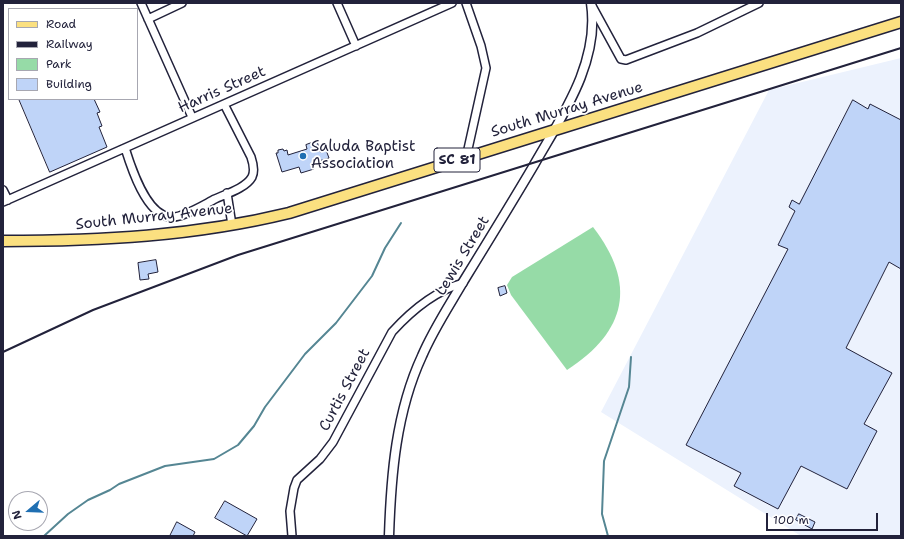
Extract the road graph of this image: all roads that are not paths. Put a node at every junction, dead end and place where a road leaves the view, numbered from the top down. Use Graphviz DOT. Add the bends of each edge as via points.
graph roads {
  1 [pos="141,3"];
  2 [pos="182,3"];
  3 [pos="337,3"];
  4 [pos="452,3"];
  5 [pos="466,3"];
  6 [pos="759,3"];
  7 [pos="591,4"];
  8 [pos="148,19"];
  9 [pos="901,22"];
  10 [pos="356,46"];
  11 [pos="224,104"];
  12 [pos="192,118"];
  13 [pos="554,130"];
  14 [pos="125,148"];
  15 [pos="466,158"];
  16 [pos="3,190"];
  17 [pos="227,193"];
  18 [pos="5,201"];
  19 [pos="232,225"];
  20 [pos="3,241"];
  21 [pos="463,283"];
  22 [pos="292,536"];
  23 [pos="388,536"];
  1 -- 8 [label="street"];
  2 -- 8 [label="street"];
  3 -- 10 [label="street"];
  4 -- 10 [label="street, Harris Street"];
  5 -- 15 [label="street" via="482,46 486,68"];
  6 -- 7 [label="street" via="697,33 626,60 621,59"];
  7 -- 13 [label="street, Lewis Street" via="592,40 585,64"];
  8 -- 12 [label="street"];
  9 -- 13 [label="main road, South Murray Avenue / SC 81"];
  10 -- 11 [label="street, Harris Street"];
  11 -- 12 [label="street, Harris Street"];
  11 -- 17 [label="street" via="254,164 252,178"];
  12 -- 14 [label="street, Harris Street"];
  13 -- 15 [label="main road, South Murray Avenue / SC 81"];
  13 -- 21 [label="street, Lewis Street"];
  14 -- 17 [label="street" via="141,189 162,216 172,218 184,214"];
  14 -- 18 [label="street, Harris Street"];
  15 -- 19 [label="main road, South Murray Avenue / SC 81" via="289,213"];
  16 -- 18 [label="street"];
  17 -- 19 [label="street"];
  19 -- 20 [label="main road, South Murray Avenue / SC 81" via="122,239"];
  21 -- 22 [label="street, Curtis Street" via="435,294 402,320 392,332 333,442 320,459 297,480 290,511"];
  21 -- 23 [label="street, Lewis Street" via="422,356 403,407 395,449"];
}
